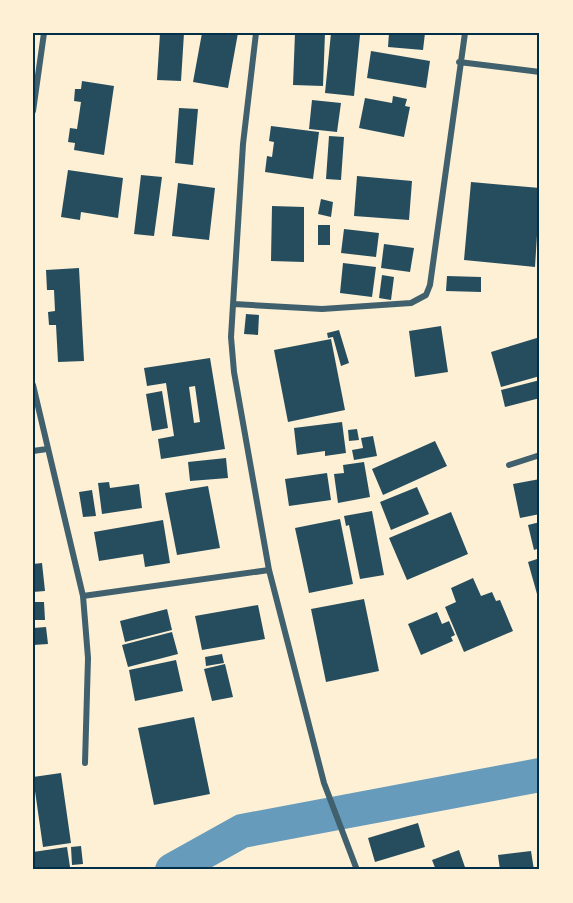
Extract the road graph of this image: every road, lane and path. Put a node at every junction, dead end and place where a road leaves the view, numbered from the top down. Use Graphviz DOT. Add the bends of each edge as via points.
graph roads {
  1 [pos="44,33"];
  2 [pos="256,33"];
  3 [pos="465,33"];
  4 [pos="459,62"];
  5 [pos="540,72"];
  6 [pos="33,111"];
  7 [pos="234,304"];
  8 [pos="33,385"];
  9 [pos="47,449"];
  10 [pos="33,451"];
  11 [pos="540,454"];
  12 [pos="509,465"];
  13 [pos="268,570"];
  14 [pos="83,596"];
  15 [pos="85,763"];
  16 [pos="357,870"];
  1 -- 6 [label="street"];
  2 -- 7 [label="street" via="243,144"];
  3 -- 4 [label="street"];
  4 -- 5 [label="street"];
  4 -- 7 [label="street" via="426,296 411,303 322,309"];
  7 -- 13 [label="street" via="234,372"];
  8 -- 9 [label="street"];
  9 -- 10 [label="street"];
  9 -- 14 [label="street"];
  11 -- 12 [label="street"];
  13 -- 14 [label="street"];
  13 -- 16 [label="street" via="324,783"];
  14 -- 15 [label="street" via="88,658"];
}
